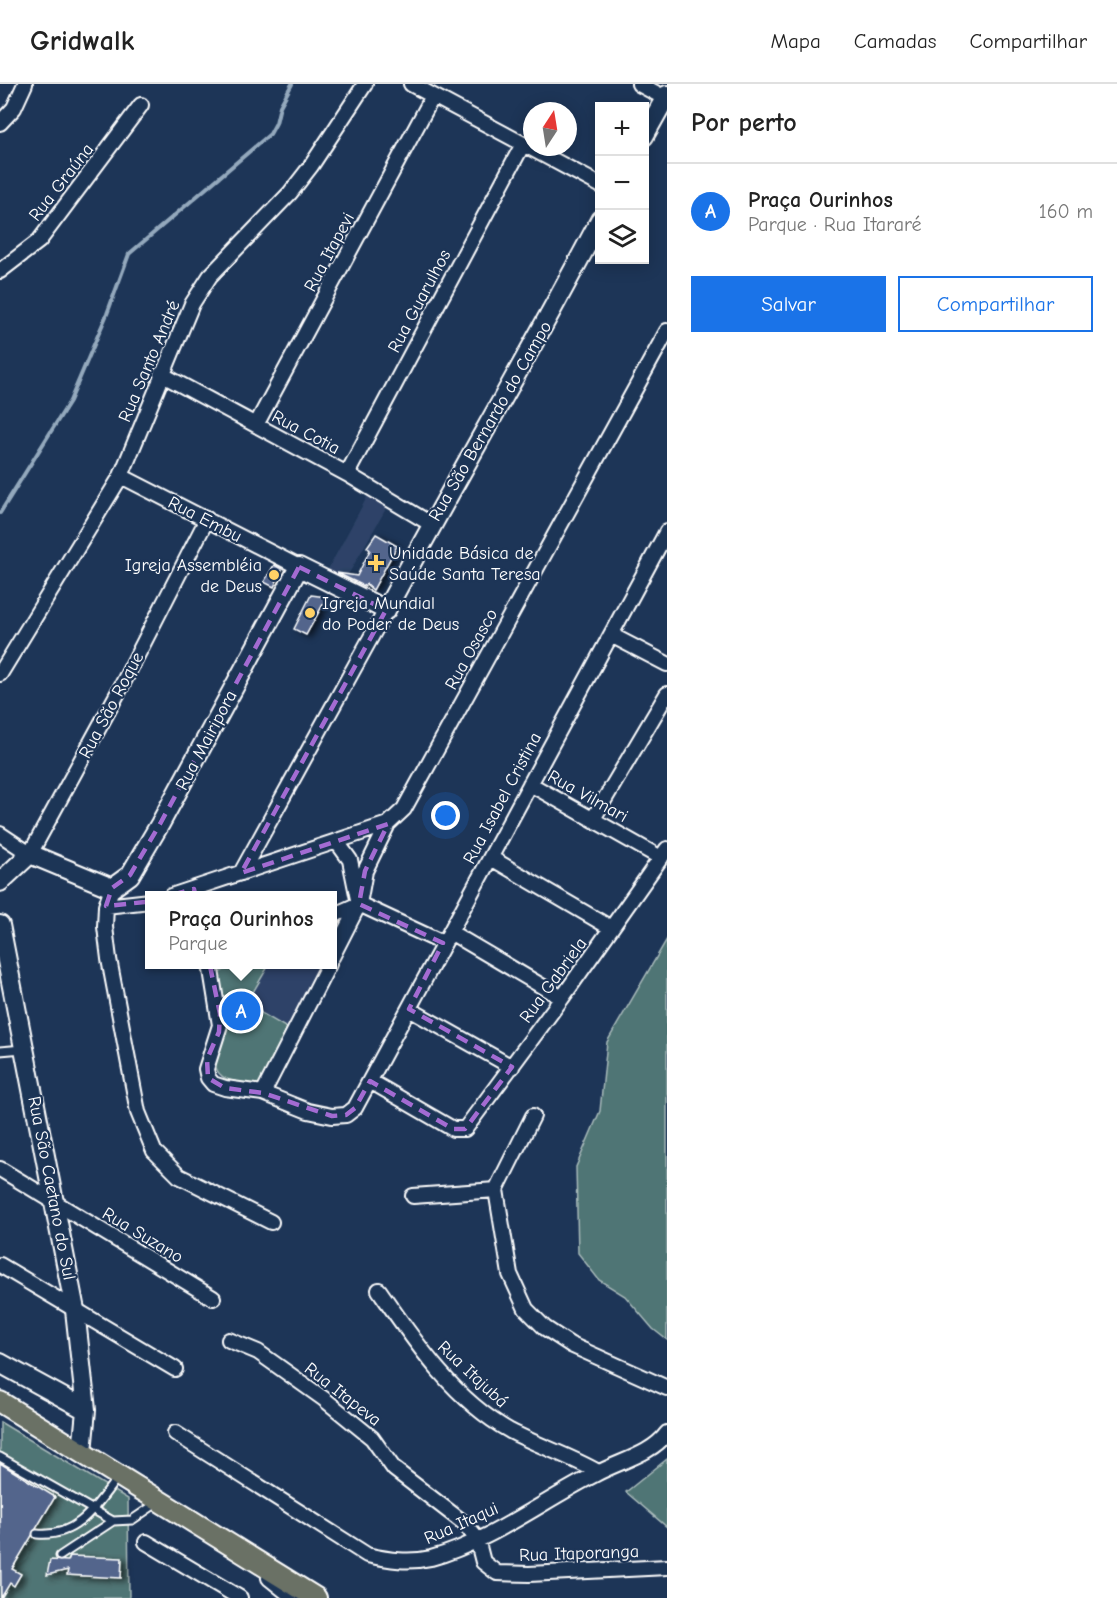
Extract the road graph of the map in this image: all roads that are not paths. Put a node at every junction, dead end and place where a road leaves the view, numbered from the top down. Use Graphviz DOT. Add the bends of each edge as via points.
graph roads {
  1 [pos="25,84"];
  2 [pos="365,84"];
  3 [pos="411,84"];
  4 [pos="639,84"];
  5 [pos="433,96"];
  6 [pos="666,96"];
  7 [pos="141,105"];
  8 [pos="0,123"];
  9 [pos="649,128"];
  10 [pos="523,144"];
  11 [pos="546,156"];
  12 [pos="595,182"];
  13 [pos="595,230"];
  14 [pos="0,271"];
  15 [pos="667,331"];
  16 [pos="161,374"];
  17 [pos="256,425"];
  18 [pos="346,474"];
  19 [pos="121,476"];
  20 [pos="207,519"];
  21 [pos="431,524"];
  22 [pos="667,531"];
  23 [pos="299,567"];
  24 [pos="386,610"];
  25 [pos="611,635"];
  26 [pos="667,664"];
  27 [pos="0,674"];
  28 [pos="667,694"];
  29 [pos="530,784"];
  30 [pos="593,819"];
  31 [pos="388,824"];
  32 [pos="0,834"];
  33 [pos="337,842"];
  34 [pos="30,854"];
  35 [pos="664,854"];
  36 [pos="491,858"];
  37 [pos="242,873"];
  38 [pos="0,882"];
  39 [pos="112,888"];
  40 [pos="197,891"];
  41 [pos="145,902"];
  42 [pos="359,904"];
  43 [pos="106,906"];
  44 [pos="337,914"];
  45 [pos="0,925"];
  46 [pos="611,928"];
  47 [pos="447,938"];
  48 [pos="337,949"];
  49 [pos="213,969"];
  50 [pos="326,969"];
  51 [pos="562,998"];
  52 [pos="410,1009"];
  53 [pos="25,1048"];
  54 [pos="0,1051"];
  55 [pos="512,1067"];
  56 [pos="370,1081"];
  57 [pos="263,1093"];
  58 [pos="532,1116"];
  59 [pos="0,1169"];
  60 [pos="496,1190"];
  61 [pos="413,1196"];
  62 [pos="55,1202"];
  63 [pos="271,1222"];
  64 [pos="0,1265"];
  65 [pos="379,1290"];
  66 [pos="213,1298"];
  67 [pos="75,1310"];
  68 [pos="229,1340"];
  69 [pos="0,1363"];
  70 [pos="175,1369"];
  71 [pos="667,1388"];
  72 [pos="0,1402"];
  73 [pos="86,1410"];
  74 [pos="175,1433"];
  75 [pos="667,1433"];
  76 [pos="82,1452"];
  77 [pos="0,1457"];
  78 [pos="598,1472"];
  79 [pos="119,1476"];
  80 [pos="159,1502"];
  81 [pos="93,1509"];
  82 [pos="113,1521"];
  83 [pos="37,1534"];
  84 [pos="477,1539"];
  85 [pos="147,1542"];
  86 [pos="238,1550"];
  87 [pos="60,1556"];
  88 [pos="667,1567"];
  89 [pos="240,1598"];
  90 [pos="294,1598"];
  91 [pos="316,1598"];
  1 -- 8 [label="street" via="14,108"];
  2 -- 16 [label="street, Rua Santo André" via="297,184 210,276 192,304"];
  3 -- 5 [label="street"];
  4 -- 6 [label="street"];
  5 -- 10 [label="street"];
  5 -- 17 [label="street, Rua Itapevi"];
  6 -- 9 [label="street"];
  7 -- 14 [label="street, Rua Graúna" via="39,241"];
  10 -- 18 [label="street, Rua Guarulhos"];
  11 -- 12 [label="street"];
  13 -- 21 [label="street, Rua São Bernardo do Campo" via="546,324"];
  15 -- 31 [label="street, Rua Osasco" via="404,809"];
  16 -- 17 [label="street, Rua Cotia"];
  16 -- 19 [label="street, Rua Santo André"];
  17 -- 18 [label="street, Rua Cotia"];
  18 -- 21 [label="street, Rua Cotia"];
  19 -- 20 [label="street, Rua Embu"];
  19 -- 27 [label="street, Rua Santo André"];
  20 -- 23 [label="street, Rua Embu"];
  20 -- 34 [label="street, Rua São Roque"];
  21 -- 24 [label="street, Rua São Bernardo do Campo"];
  22 -- 25 [label="street, Rua Isabel Cristina"];
  23 -- 24 [label="street, Rua Embu"];
  23 -- 39 [label="street, Rua Mairipora" via="160,825 130,875"];
  24 -- 37 [label="street, Rua São Bernardo do Campo"];
  25 -- 26 [label="street"];
  25 -- 29 [label="street, Rua Isabel Cristina"];
  28 -- 30 [label="street"];
  29 -- 30 [label="street, Rua Vilmari"];
  29 -- 36 [label="street, Rua Isabel Cristina"];
  30 -- 35 [label="street, Rua Vilmari"];
  31 -- 33 [label="street, Rua Osasco"];
  31 -- 42 [label="street, Rua Osasco" via="365,871"];
  32 -- 34 [label="street"];
  33 -- 37 [label="street, Rua Osasco"];
  33 -- 42 [label="street" via="350,860"];
  34 -- 38 [label="street, Rua São Roque"];
  34 -- 39 [label="street"];
  35 -- 46 [label="street, Rua Gabriela"];
  36 -- 46 [label="street"];
  36 -- 47 [label="street, Rua Isabel Cristina"];
  37 -- 40 [label="street, Rua Osasco"];
  39 -- 43 [label="street, Rua Mairipora"];
  41 -- 43 [label="street"];
  42 -- 44 [label="street"];
  42 -- 47 [label="street"];
  42 -- 48 [label="street, Rua Osasco"];
  43 -- 63 [label="street, Rua Mairipora" via="109,959 138,1112 154,1151 179,1176"];
  45 -- 53 [label="street, Rua São Caetano do Sul"];
  46 -- 51 [label="street, Rua Gabriela"];
  47 -- 51 [label="street"];
  47 -- 52 [label="street, Rua Isabel Cristina"];
  49 -- 57 [label="street" via="220,1025 207,1059 208,1078 225,1088"];
  50 -- 57 [label="street"];
  51 -- 55 [label="street, Rua Gabriela"];
  52 -- 55 [label="street"];
  52 -- 56 [label="street, Rua Isabel Cristina"];
  53 -- 54 [label="lane"];
  53 -- 62 [label="street, Rua São Caetano do Sul"];
  55 -- 56 [label="street, Rua Gabriela" via="465,1129 453,1129"];
  56 -- 57 [label="street, Rua Isabel Cristina" via="355,1108 346,1115 308,1111"];
  58 -- 60 [label="street"];
  59 -- 62 [label="street, Rua Suzano"];
  60 -- 61 [label="street"];
  60 -- 71 [label="street" via="510,1274 526,1308 545,1328 571,1345"];
  62 -- 66 [label="street, Rua Suzano"];
  62 -- 67 [label="street, Rua São Caetano do Sul"];
  64 -- 67 [label="street"];
  65 -- 78 [label="street, Rua Itajubá" via="426,1357 471,1401 510,1430"];
  67 -- 70 [label="street"];
  67 -- 73 [label="street, Rua São Caetano do Sul"];
  68 -- 84 [label="street, Rua Itapeva" via="258,1352 324,1399 372,1438 394,1469 464,1523"];
  69 -- 73 [label="street"];
  72 -- 76 [label="main road"];
  73 -- 76 [label="street, Rua São Caetano do Sul"];
  74 -- 84 [label="street, Rua Itaqui" via="368,1556 399,1562 431,1558"];
  75 -- 78 [label="street, Rua Itaqui" via="644,1451"];
  76 -- 79 [label="main road"];
  77 -- 81 [label="lane"];
  78 -- 84 [label="street, Rua Itaqui"];
  79 -- 80 [label="main road"];
  79 -- 81 [label="lane"];
  80 -- 82 [label="lane" via="132,1520"];
  80 -- 86 [label="main road"];
  81 -- 82 [label="lane"];
  81 -- 83 [label="lane" via="82,1522 66,1531"];
  82 -- 87 [label="lane"];
  84 -- 88 [label="street, Rua Itaporanga" via="483,1562 497,1573"];
  85 -- 89 [label="street"];
  86 -- 90 [label="street"];
  86 -- 91 [label="main road"];
}
